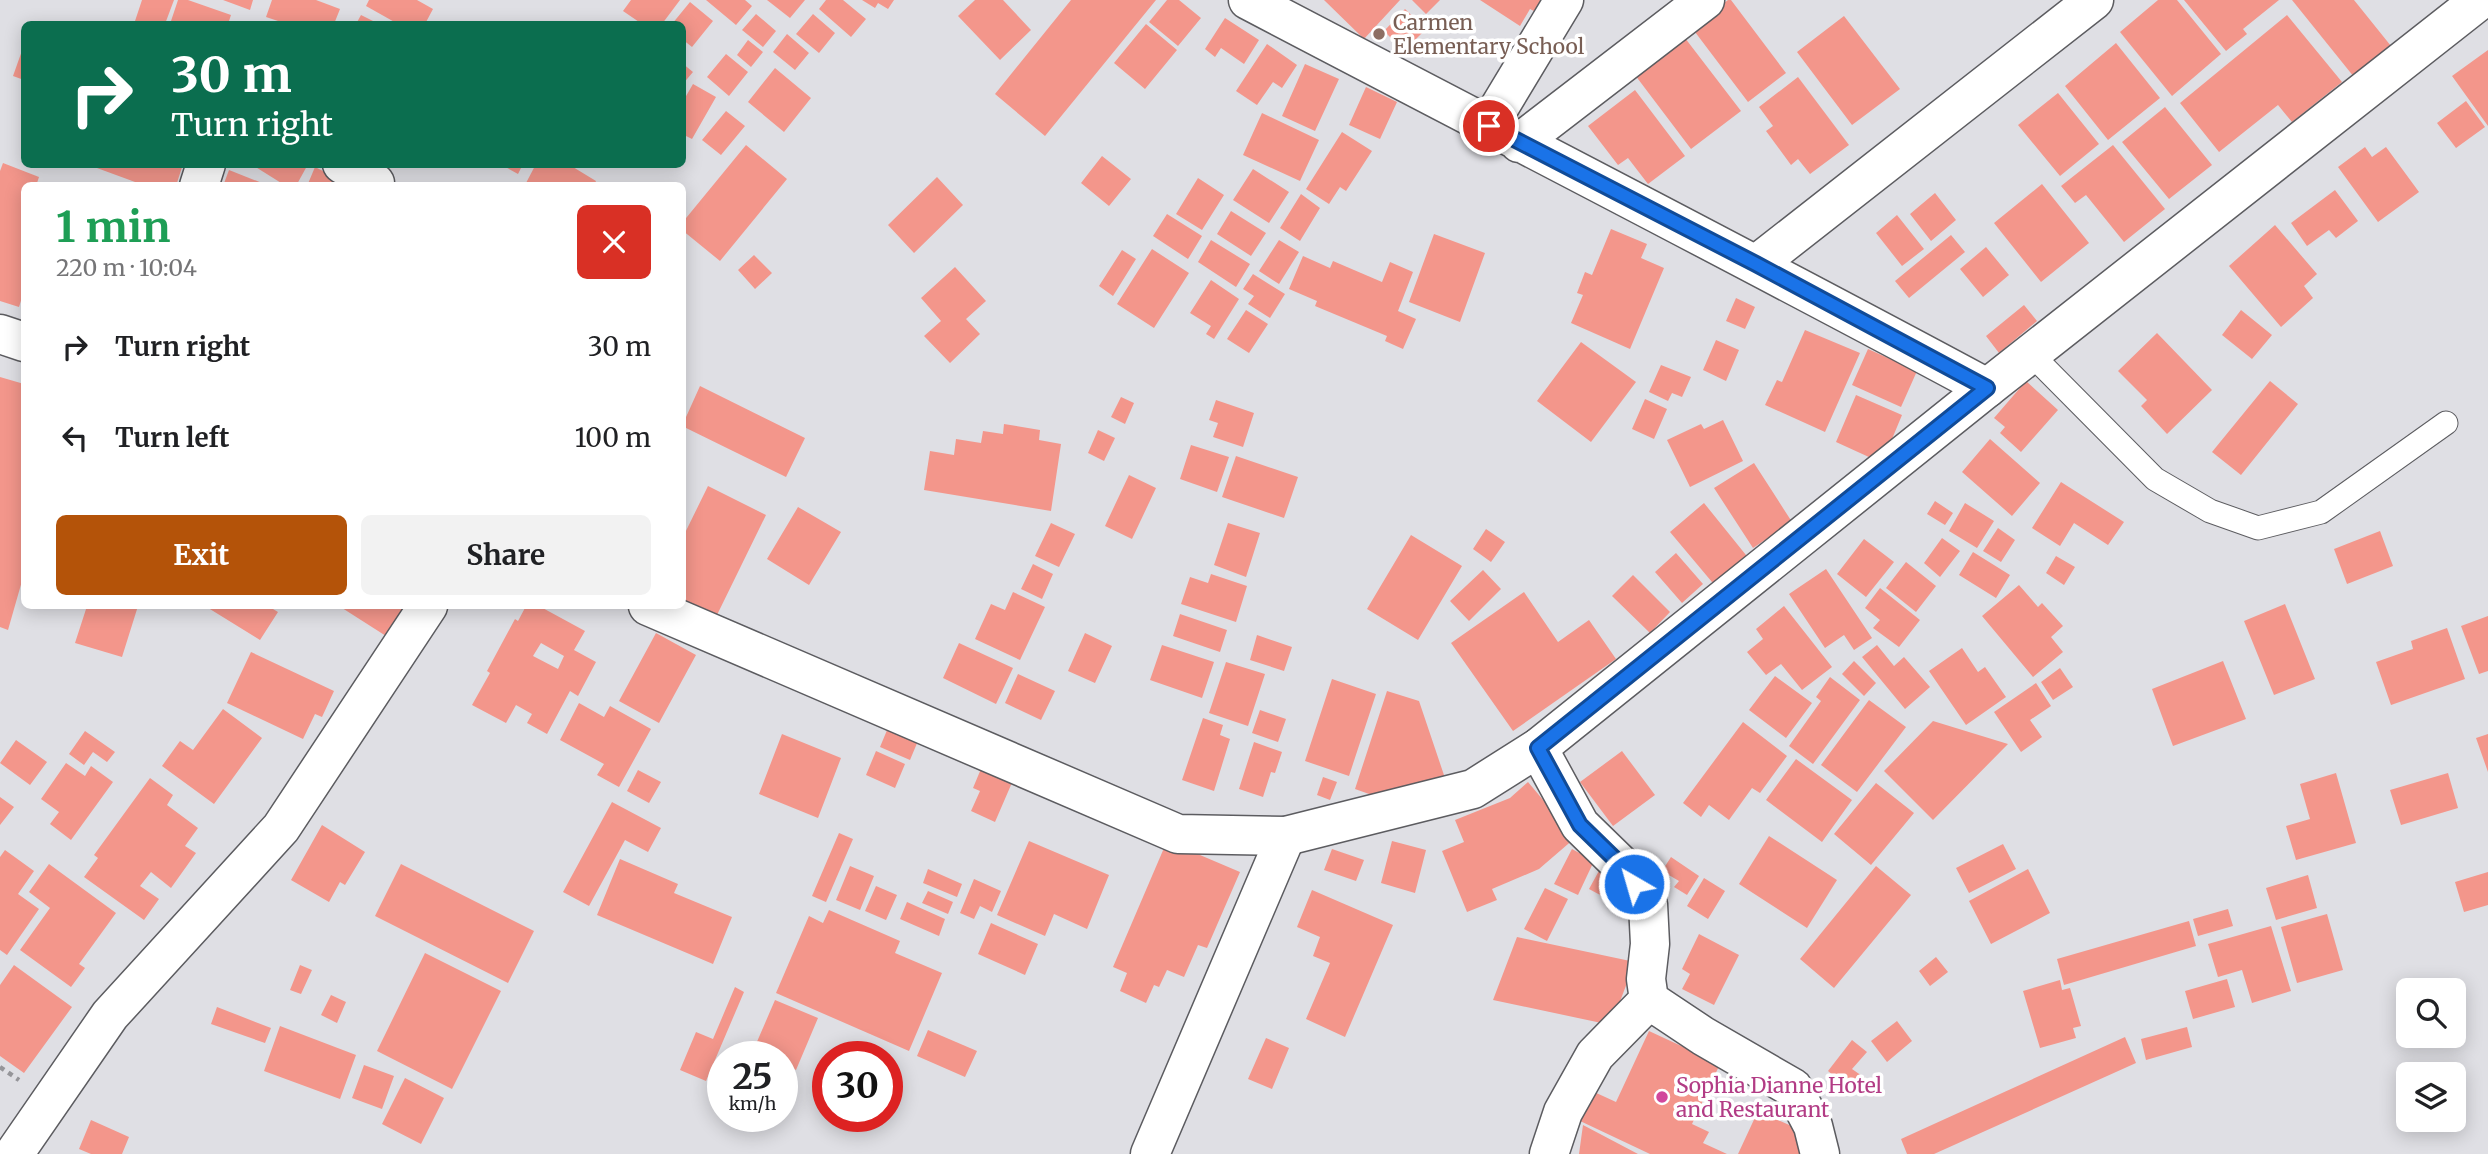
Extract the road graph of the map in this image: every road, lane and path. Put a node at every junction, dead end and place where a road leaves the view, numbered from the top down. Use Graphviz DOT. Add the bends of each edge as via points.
graph roads {
  1 [pos="1248,0"];
  2 [pos="1564,0"];
  3 [pos="2094,0"];
  4 [pos="2480,0"];
  5 [pos="1698,2"];
  6 [pos="1504,135"];
  7 [pos="349,168"];
  8 [pos="373,182"];
  9 [pos="1756,264"];
  10 [pos="0,334"];
  11 [pos="21,341"];
  12 [pos="2031,354"];
  13 [pos="1987,388"];
  14 [pos="2446,423"];
  15 [pos="426,609"];
  16 [pos="655,609"];
  17 [pos="1538,748"];
  18 [pos="1286,835"];
  19 [pos="1649,999"];
  20 [pos="14,1154"];
  21 [pos="1150,1154"];
  22 [pos="1549,1154"];
  23 [pos="1820,1154"];
  1 -- 6 [label="street"];
  2 -- 6 [label="street"];
  3 -- 9 [label="street"];
  4 -- 12 [label="street"];
  5 -- 6 [label="street"];
  6 -- 9 [label="street"];
  7 -- 8 [label="street"];
  9 -- 13 [label="street"];
  10 -- 11 [label="street"];
  12 -- 13 [label="street"];
  12 -- 14 [label="lane" via="2155,479 2210,512 2258,527 2321,512"];
  13 -- 17 [label="street"];
  15 -- 20 [label="street" via="281,828 110,1016"];
  16 -- 18 [label="street" via="1178,834"];
  17 -- 18 [label="street" via="1473,789"];
  17 -- 19 [label="street" via="1580,825 1620,864 1648,904"];
  18 -- 21 [label="street"];
  19 -- 22 [label="street" via="1595,1055 1563,1112"];
  19 -- 23 [label="street" via="1793,1088 1813,1126"];
}
